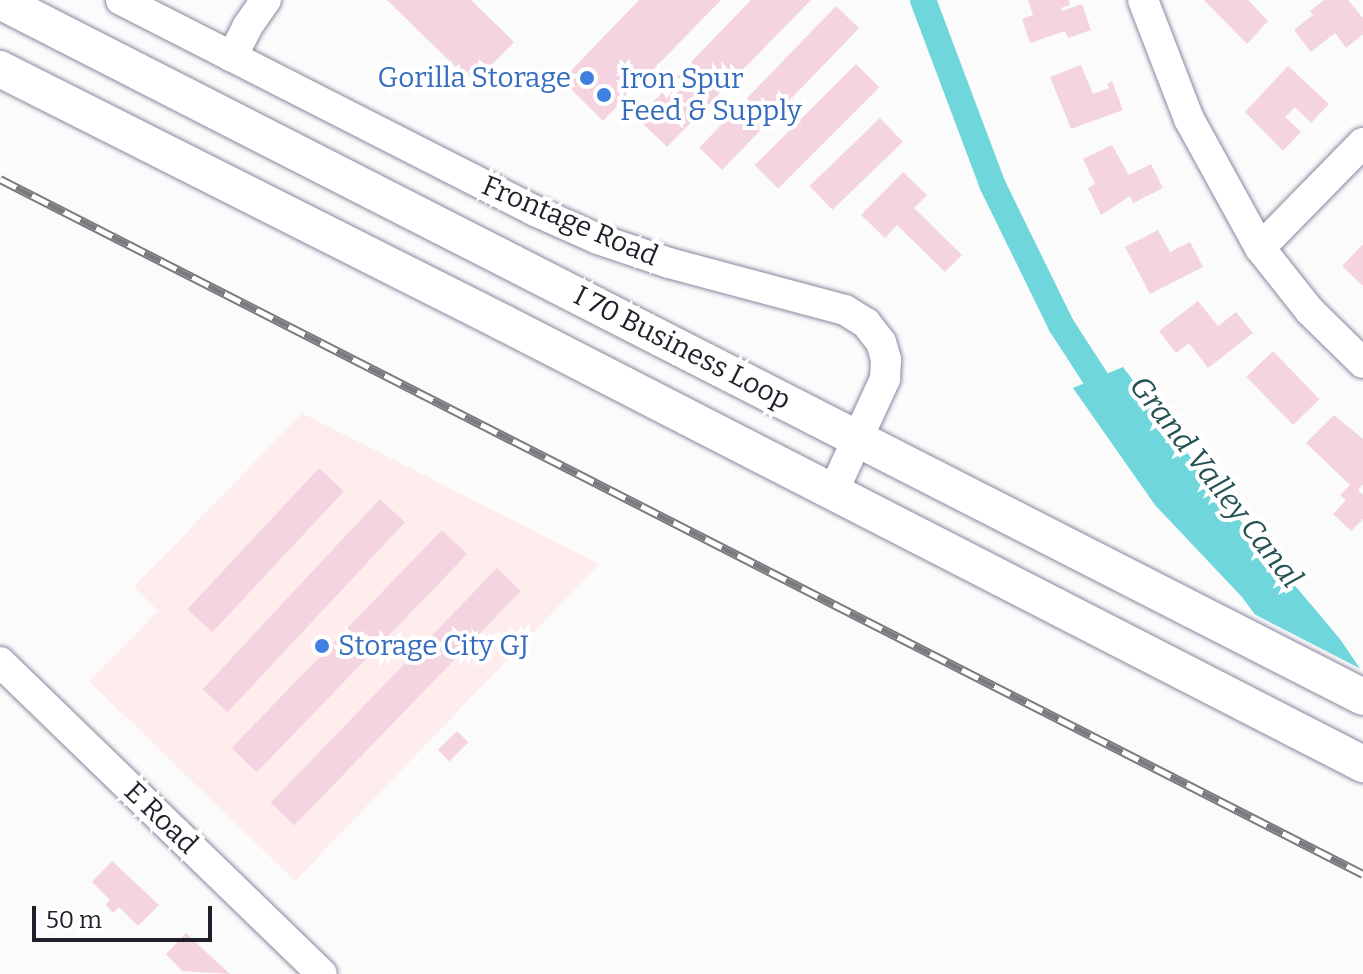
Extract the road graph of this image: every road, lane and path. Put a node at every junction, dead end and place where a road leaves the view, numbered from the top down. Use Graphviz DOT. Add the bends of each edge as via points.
graph roads {
  1 [pos="121,0"];
  2 [pos="266,0"];
  3 [pos="1143,0"];
  4 [pos="0,1"];
  5 [pos="232,57"];
  6 [pos="0,69"];
  7 [pos="1363,143"];
  8 [pos="1260,248"];
  9 [pos="1363,363"];
  10 [pos="860,438"];
  11 [pos="833,492"];
  12 [pos="0,662"];
  13 [pos="1363,697"];
  14 [pos="1354,759"];
  15 [pos="322,974"];
  1 -- 5 [label="street, Frontage Road"];
  2 -- 5 [label="street"];
  3 -- 8 [label="street" via="1189,119"];
  4 -- 10 [label="main road, I 70 Business Loop"];
  5 -- 10 [label="street, Frontage Road" via="598,239 845,310 866,323 881,342 886,360 885,379"];
  6 -- 11 [label="main road, I 70 Business Loop"];
  7 -- 8 [label="street"];
  8 -- 9 [label="street" via="1310,311"];
  10 -- 11 [label="street, Frontage Road"];
  10 -- 13 [label="main road, I 70 Business Loop"];
  11 -- 14 [label="main road, I 70 Business Loop"];
  12 -- 15 [label="street, E Road"];
}
